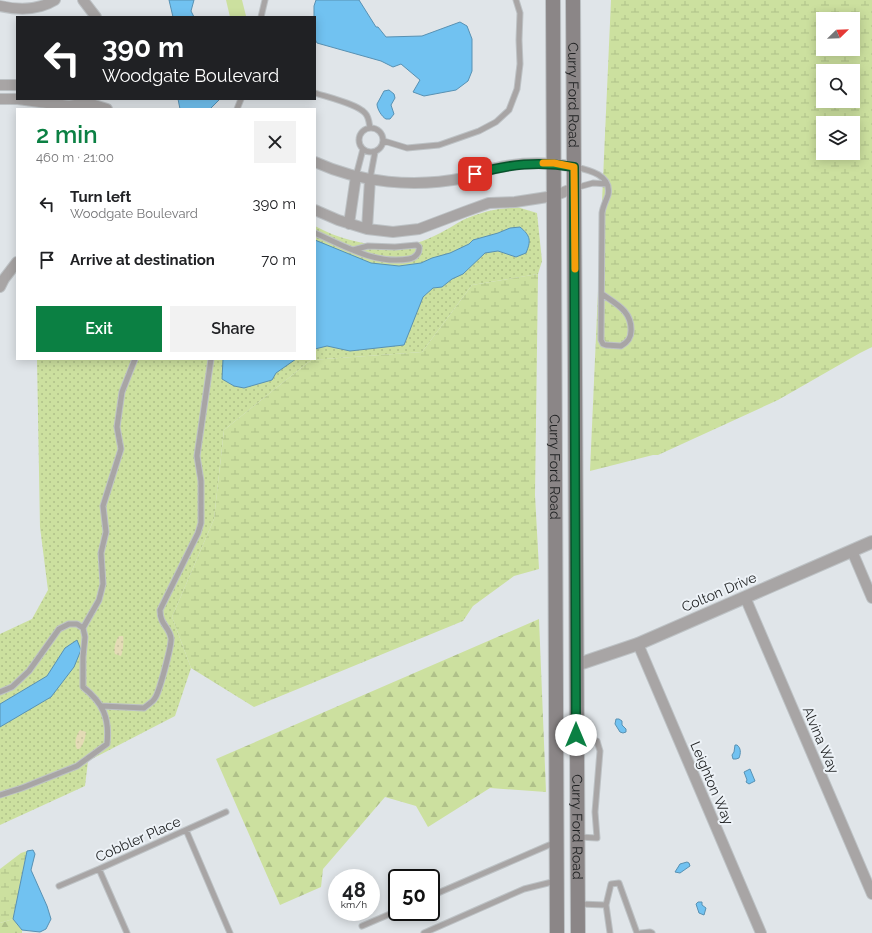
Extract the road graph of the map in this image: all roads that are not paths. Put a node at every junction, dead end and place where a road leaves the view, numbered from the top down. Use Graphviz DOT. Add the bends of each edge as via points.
graph roads {
  1 [pos="55,0"];
  2 [pos="83,0"];
  3 [pos="265,0"];
  4 [pos="516,0"];
  5 [pos="553,0"];
  6 [pos="573,0"];
  7 [pos="0,6"];
  8 [pos="95,16"];
  9 [pos="261,16"];
  10 [pos="0,85"];
  11 [pos="16,85"];
  12 [pos="316,93"];
  13 [pos="0,99"];
  14 [pos="16,99"];
  15 [pos="24,100"];
  16 [pos="86,103"];
  17 [pos="101,106"];
  18 [pos="370,128"];
  19 [pos="384,142"];
  20 [pos="363,149"];
  21 [pos="375,152"];
  22 [pos="316,162"];
  23 [pos="554,163"];
  24 [pos="574,167"];
  25 [pos="356,176"];
  26 [pos="370,179"];
  27 [pos="607,184"];
  28 [pos="574,188"];
  29 [pos="554,196"];
  30 [pos="316,210"];
  31 [pos="349,224"];
  32 [pos="367,229"];
  33 [pos="316,233"];
  34 [pos="353,250"];
  35 [pos="16,263"];
  36 [pos="1,281"];
  37 [pos="602,294"];
  38 [pos="135,360"];
  39 [pos="212,360"];
  40 [pos="555,431"];
  41 [pos="872,542"];
  42 [pos="852,550"];
  43 [pos="745,597"];
  44 [pos="872,598"];
  45 [pos="83,628"];
  46 [pos="638,644"];
  47 [pos="576,665"];
  48 [pos="556,679"];
  49 [pos="0,692"];
  50 [pos="102,706"];
  51 [pos="576,735"];
  52 [pos="0,795"];
  53 [pos="226,812"];
  54 [pos="186,830"];
  55 [pos="577,836"];
  56 [pos="557,841"];
  57 [pos="99,869"];
  58 [pos="578,879"];
  59 [pos="557,881"];
  60 [pos="59,886"];
  61 [pos="440,892"];
  62 [pos="872,894"];
  63 [pos="578,904"];
  64 [pos="606,904"];
  65 [pos="388,915"];
  66 [pos="362,926"];
  67 [pos="126,933"];
  68 [pos="230,933"];
  69 [pos="424,933"];
  70 [pos="557,933"];
  71 [pos="578,933"];
  72 [pos="610,933"];
  73 [pos="637,933"];
  74 [pos="641,933"];
  75 [pos="652,933"];
  76 [pos="761,933"];
  1 -- 7 [label="street" via="25,9"];
  2 -- 8 [label="street"];
  3 -- 9 [label="lane"];
  4 -- 19 [label="lane" via="520,13 520,64 517,89 509,110 479,132 440,145 407,148"];
  5 -- 23 [label="main road, Curry Ford Road"];
  6 -- 24 [label="main road, Curry Ford Road"];
  10 -- 11 [label="street"];
  12 -- 18 [label="lane" via="365,112 369,118"];
  13 -- 14 [label="street"];
  15 -- 16 [label="street" via="69,106"];
  16 -- 17 [label="street"];
  18 -- 19 [label="lane" via="380,131"];
  18 -- 20 [label="lane" via="360,134 359,142"];
  19 -- 21 [label="lane"];
  20 -- 21 [label="lane"];
  20 -- 25 [label="lane"];
  21 -- 26 [label="lane"];
  22 -- 25 [label="street" via="334,171"];
  23 -- 24 [label="street"];
  23 -- 26 [label="street" via="504,167 464,178 437,181 404,183"];
  23 -- 29 [label="main road, Curry Ford Road"];
  24 -- 27 [label="lane" via="599,174"];
  24 -- 28 [label="main road, Curry Ford Road"];
  25 -- 26 [label="street"];
  25 -- 31 [label="street"];
  26 -- 32 [label="street"];
  27 -- 28 [label="lane" via="593,183"];
  27 -- 37 [label="lane" via="608,196 602,213"];
  28 -- 29 [label="street"];
  28 -- 47 [label="main road, Curry Ford Road"];
  29 -- 32 [label="street" via="489,203 419,229 393,232"];
  29 -- 40 [label="main road, Curry Ford Road"];
  30 -- 31 [label="street"];
  31 -- 32 [label="street"];
  33 -- 34 [label="lane"];
  34 -- 34 [label="lane" via="384,260 398,261 412,259 420,250 417,245 368,246"];
  35 -- 36 [label="street"];
  37 -- 37 [label="lane" via="603,344 621,346 631,334 631,320 620,306"];
  38 -- 45 [label="lane" via="122,392 117,427 121,449 103,506 106,532 101,553 103,584 100,600"];
  39 -- 50 [label="lane" via="197,456 201,482 201,523 160,610 160,619 171,640 159,691 156,698 144,708"];
  40 -- 47 [label="main road" via="562,454 564,641 568,655"];
  40 -- 48 [label="main road, Curry Ford Road"];
  41 -- 42 [label="street, Colton Drive"];
  42 -- 43 [label="street, Colton Drive"];
  42 -- 44 [label="street"];
  43 -- 46 [label="street, Colton Drive"];
  43 -- 62 [label="street, Alvina Way"];
  45 -- 49 [label="lane" via="77,624 69,624 59,629 29,671 12,686"];
  45 -- 50 [label="lane" via="83,687 93,694"];
  46 -- 47 [label="street, Colton Drive"];
  46 -- 76 [label="street, Leighton Way"];
  47 -- 51 [label="main road, Curry Ford Road"];
  48 -- 56 [label="main road, Curry Ford Road"];
  48 -- 58 [label="main road" via="566,683 569,688 571,857"];
  50 -- 52 [label="lane" via="107,721 107,744 77,766"];
  51 -- 55 [label="main road, Curry Ford Road"];
  51 -- 55 [label="lane" via="597,741 600,751 595,812 596,838"];
  53 -- 54 [label="lane, Cobbler Place"];
  54 -- 57 [label="lane, Cobbler Place"];
  54 -- 68 [label="lane"];
  55 -- 58 [label="main road, Curry Ford Road"];
  56 -- 59 [label="main road, Curry Ford Road"];
  56 -- 61 [label="lane"];
  57 -- 60 [label="lane, Cobbler Place"];
  57 -- 67 [label="lane"];
  58 -- 63 [label="main road, Curry Ford Road"];
  59 -- 69 [label="lane" via="524,889"];
  59 -- 70 [label="main road, Curry Ford Road"];
  63 -- 64 [label="lane"];
  63 -- 71 [label="main road, Curry Ford Road"];
  64 -- 72 [label="lane"];
  64 -- 73 [label="lane" via="611,884 619,883"];
  65 -- 66 [label="lane"];
  74 -- 75 [label="lane"];
}
